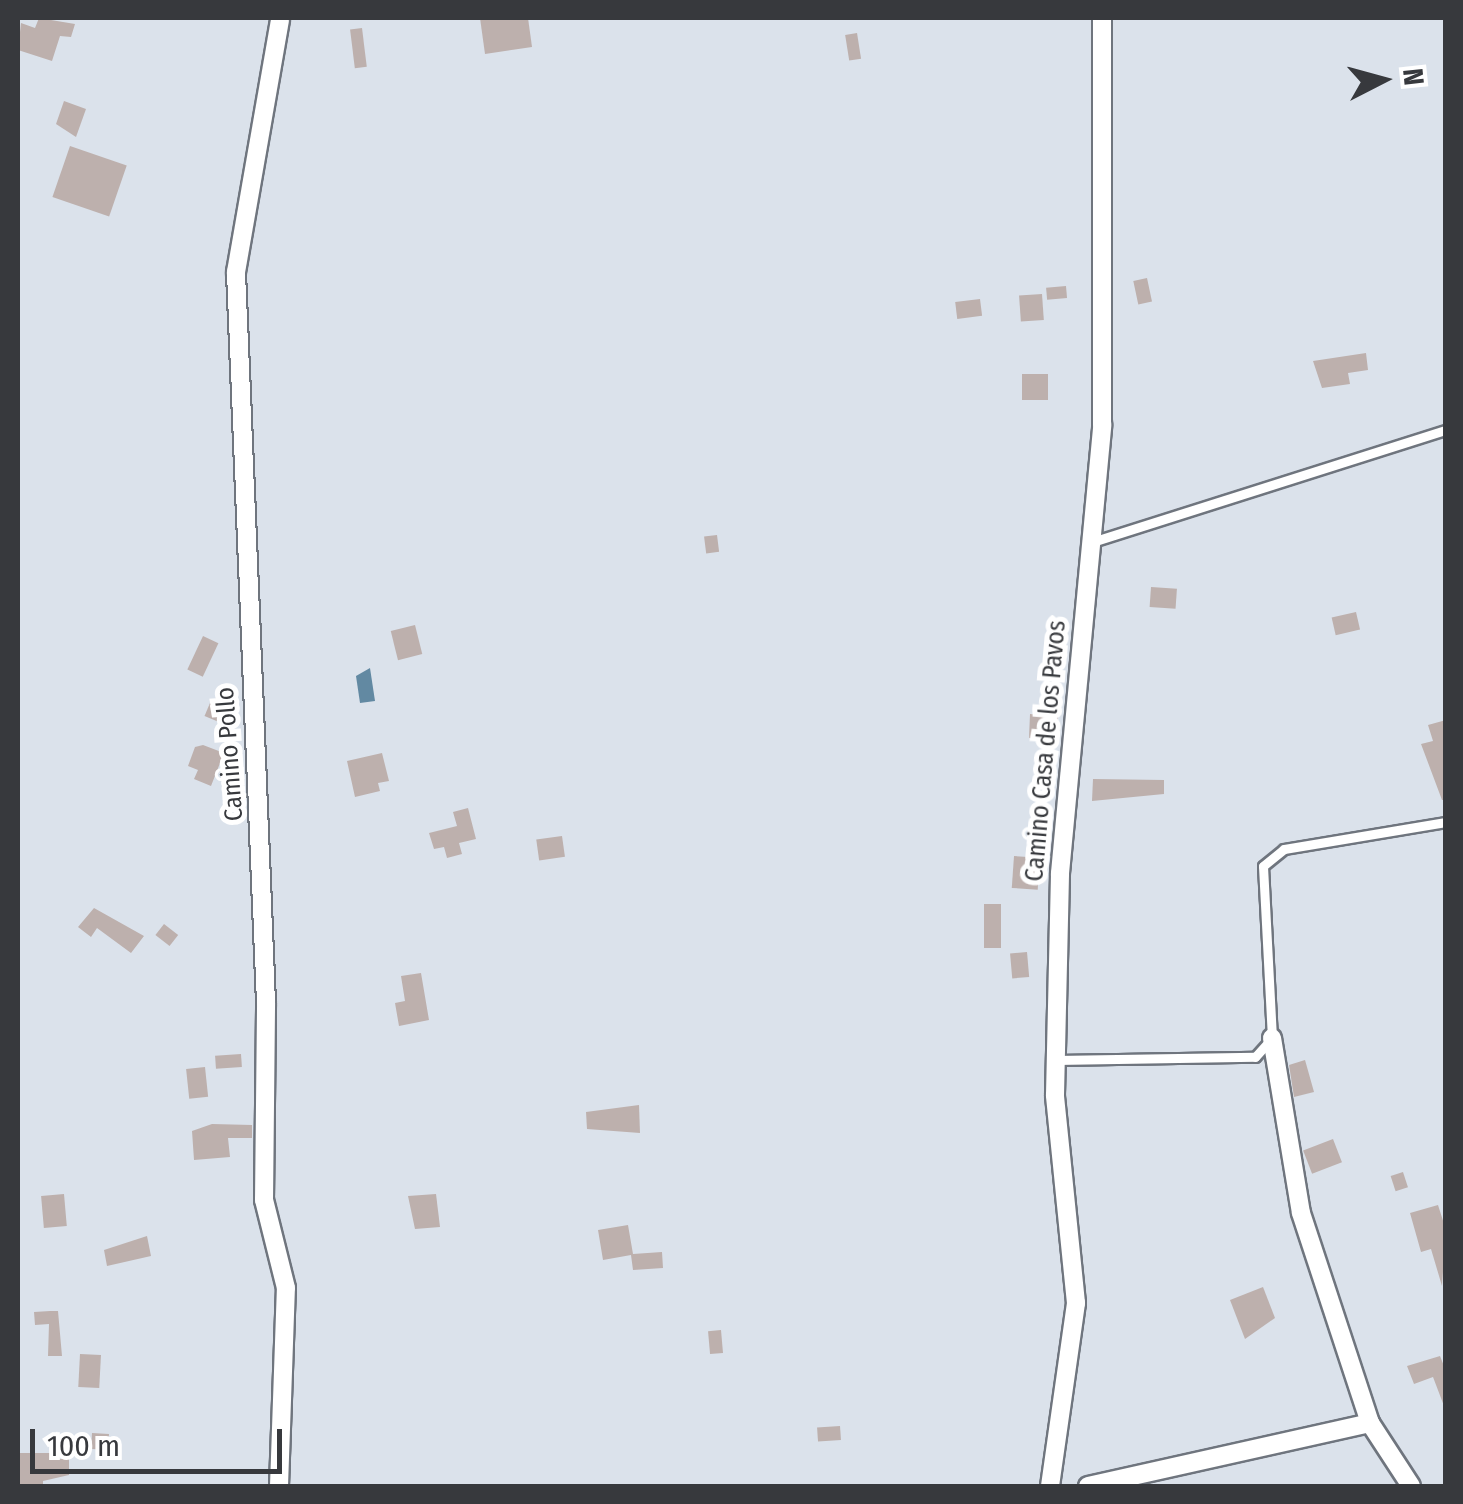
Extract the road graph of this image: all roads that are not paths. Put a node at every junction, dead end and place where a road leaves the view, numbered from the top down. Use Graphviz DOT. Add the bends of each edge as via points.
graph roads {
  1 [pos="1102,18"];
  2 [pos="280,20"];
  3 [pos="1446,430"];
  4 [pos="1090,543"];
  5 [pos="1446,822"];
  6 [pos="1272,1038"];
  7 [pos="1056,1060"];
  8 [pos="1370,1423"];
  9 [pos="279,1486"];
  10 [pos="1050,1486"];
  11 [pos="1088,1486"];
  12 [pos="1411,1486"];
  1 -- 4 [label="street, Camino Casa de los Pavos" via="1102,424"];
  2 -- 9 [label="street, Camino Pollo" via="236,272 266,1003 264,1200 286,1288"];
  3 -- 4 [label="lane"];
  4 -- 7 [label="street, Camino Casa de los Pavos" via="1060,872"];
  5 -- 6 [label="lane" via="1284,849 1263,866"];
  6 -- 7 [label="lane" via="1255,1057"];
  6 -- 8 [label="street" via="1301,1213"];
  7 -- 10 [label="street, Camino Casa de los Pavos" via="1076,1303"];
  8 -- 11 [label="street"];
  8 -- 12 [label="street"];
}
